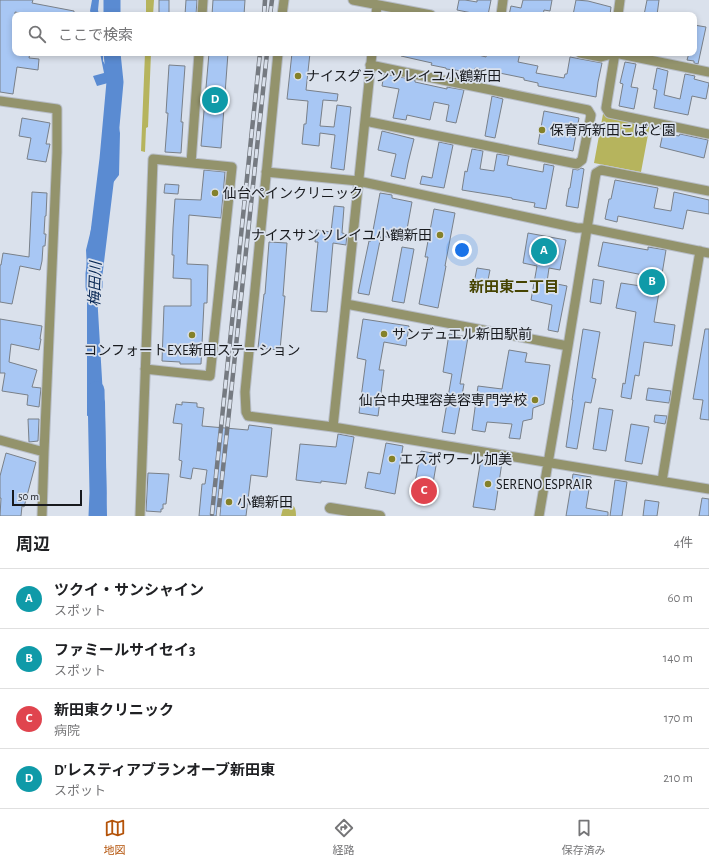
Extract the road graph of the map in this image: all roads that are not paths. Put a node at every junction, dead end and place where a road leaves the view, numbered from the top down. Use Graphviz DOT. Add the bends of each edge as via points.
graph roads {
  1 [pos="203,0"];
  2 [pos="284,0"];
  3 [pos="353,0"];
  4 [pos="502,0"];
  5 [pos="620,0"];
  6 [pos="377,5"];
  7 [pos="202,12"];
  8 [pos="282,12"];
  9 [pos="376,12"];
  10 [pos="415,12"];
  11 [pos="502,12"];
  12 [pos="618,12"];
  13 [pos="199,56"];
  14 [pos="278,56"];
  15 [pos="372,56"];
  16 [pos="615,56"];
  17 [pos="630,56"];
  18 [pos="370,65"];
  19 [pos="709,72"];
  20 [pos="0,101"];
  21 [pos="365,121"];
  22 [pos="709,134"];
  23 [pos="191,163"];
  24 [pos="266,172"];
  25 [pos="358,181"];
  26 [pos="709,191"];
  27 [pos="587,228"];
  28 [pos="705,252"];
  29 [pos="346,304"];
  30 [pos="568,346"];
  31 [pos="145,369"];
  32 [pos="333,427"];
  33 [pos="0,440"];
  34 [pos="44,452"];
  35 [pos="548,462"];
  36 [pos="662,481"];
  37 [pos="709,489"];
  38 [pos="330,508"];
  39 [pos="42,516"];
  40 [pos="140,516"];
  41 [pos="380,516"];
  42 [pos="539,516"];
  1 -- 7 [label="street"];
  2 -- 8 [label="street"];
  3 -- 6 [label="street"];
  4 -- 11 [label="street"];
  5 -- 12 [label="street"];
  6 -- 9 [label="street"];
  6 -- 10 [label="street"];
  13 -- 23 [label="street"];
  14 -- 24 [label="street"];
  15 -- 18 [label="street"];
  16 -- 22 [label="street" via="606,108 609,113"];
  17 -- 19 [label="street"];
  18 -- 21 [label="street"];
  18 -- 21 [label="street" via="588,110 591,115 582,160 577,164"];
  20 -- 34 [label="street" via="57,109"];
  21 -- 25 [label="street"];
  23 -- 31 [label="street" via="154,159"];
  23 -- 31 [label="street" via="232,167 210,376"];
  24 -- 25 [label="street"];
  24 -- 32 [label="street" via="245,392 246,412 248,416"];
  25 -- 27 [label="street" via="577,228"];
  25 -- 29 [label="street"];
  26 -- 27 [label="street" via="601,170 596,173"];
  27 -- 28 [label="street"];
  27 -- 30 [label="street"];
  28 -- 36 [label="street"];
  29 -- 30 [label="street"];
  29 -- 32 [label="street"];
  30 -- 35 [label="street"];
  31 -- 40 [label="street"];
  32 -- 35 [label="street"];
  33 -- 34 [label="street"];
  34 -- 39 [label="street"];
  35 -- 36 [label="street"];
  35 -- 42 [label="street"];
  36 -- 37 [label="street"];
  38 -- 41 [label="street"];
}
